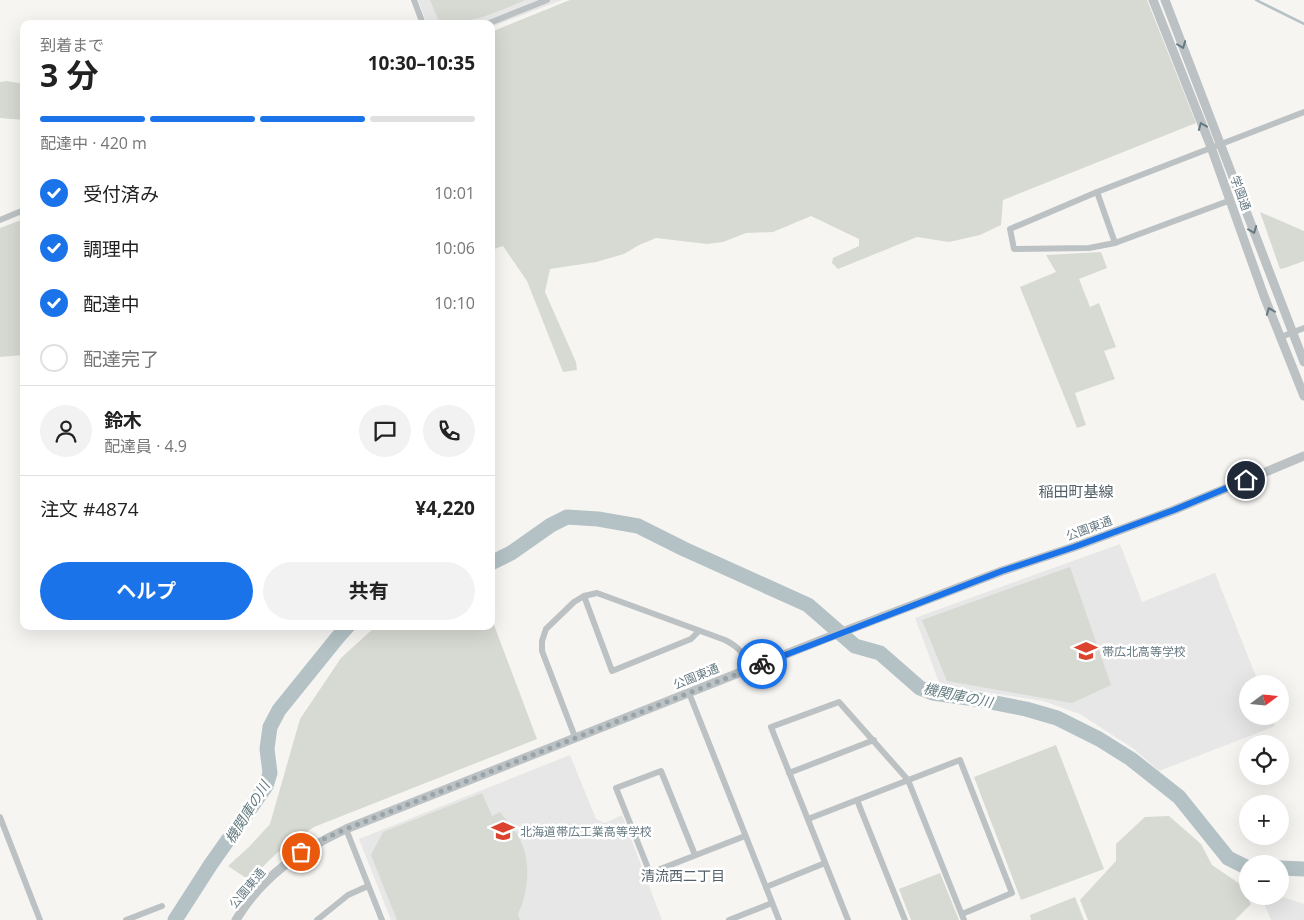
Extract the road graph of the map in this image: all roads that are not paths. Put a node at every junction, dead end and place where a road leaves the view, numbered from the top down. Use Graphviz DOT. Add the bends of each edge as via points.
graph roads {
  1 [pos="414,0"];
  2 [pos="548,0"];
  3 [pos="1152,0"];
  4 [pos="1165,0"];
  5 [pos="422,20"];
  6 [pos="495,21"];
  7 [pos="1304,112"];
  8 [pos="1220,144"];
  9 [pos="1211,147"];
  10 [pos="1097,192"];
  11 [pos="1231,200"];
  12 [pos="20,212"];
  13 [pos="0,220"];
  14 [pos="1115,243"];
  15 [pos="1304,328"];
  16 [pos="1292,332"];
  17 [pos="1280,337"];
  18 [pos="1304,362"];
  19 [pos="1304,396"];
  20 [pos="1304,456"];
  21 [pos="584,596"];
  22 [pos="699,631"];
  23 [pos="751,668"];
  24 [pos="689,693"];
  25 [pos="575,737"];
  26 [pos="874,740"];
  27 [pos="789,773"];
  28 [pos="908,780"];
  29 [pos="857,800"];
  30 [pos="0,816"];
  31 [pos="808,819"];
  32 [pos="346,829"];
  33 [pos="745,836"];
  34 [pos="695,855"];
  35 [pos="825,863"];
  36 [pos="368,886"];
  37 [pos="766,887"];
  38 [pos="772,903"];
  39 [pos="162,906"];
  40 [pos="963,917"];
  41 [pos="40,920"];
  42 [pos="126,920"];
  43 [pos="236,920"];
  44 [pos="317,920"];
  45 [pos="382,920"];
  46 [pos="728,920"];
  47 [pos="779,920"];
  48 [pos="848,920"];
  49 [pos="905,920"];
  1 -- 5 [label="street"];
  2 -- 6 [label="street"];
  9 -- 3 [label="street, 学園通, one-way"];
  4 -- 8 [label="street, 学園通, one-way"];
  7 -- 8 [label="street"];
  8 -- 9 [label="street"];
  8 -- 16 [label="street, 学園通, one-way"];
  9 -- 10 [label="street"];
  9 -- 11 [label="street, 学園通"];
  10 -- 14 [label="street"];
  10 -- 14 [label="street" via="1010,229 1014,249 1089,248"];
  11 -- 14 [label="street"];
  17 -- 11 [label="street, 学園通, one-way"];
  12 -- 13 [label="street"];
  15 -- 16 [label="street"];
  16 -- 17 [label="street"];
  16 -- 18 [label="street, 学園通"];
  17 -- 19 [label="street, 学園通"];
  20 -- 23 [label="street, 公園東通" via="1174,510 1002,571"];
  21 -- 22 [label="street" via="597,593"];
  21 -- 22 [label="street" via="612,671 691,639"];
  21 -- 25 [label="street" via="546,629 542,641 542,651"];
  22 -- 23 [label="street" via="736,645"];
  23 -- 24 [label="street, 公園東通"];
  24 -- 25 [label="street, 公園東通"];
  24 -- 33 [label="street"];
  25 -- 32 [label="street, 公園東通"];
  26 -- 27 [label="street"];
  26 -- 27 [label="street" via="839,702 771,727"];
  26 -- 28 [label="street"];
  27 -- 31 [label="street"];
  28 -- 29 [label="street"];
  28 -- 40 [label="street"];
  28 -- 40 [label="street" via="960,760 1012,894"];
  29 -- 31 [label="street"];
  29 -- 49 [label="street"];
  30 -- 41 [label="street"];
  31 -- 35 [label="street"];
  32 -- 36 [label="street"];
  32 -- 43 [label="street, 公園東通" via="315,843 274,873"];
  33 -- 34 [label="street"];
  33 -- 37 [label="street"];
  34 -- 34 [label="street" via="650,873 616,788 661,772"];
  35 -- 37 [label="street"];
  35 -- 48 [label="street"];
  36 -- 44 [label="street" via="348,895"];
  36 -- 45 [label="street"];
  37 -- 38 [label="street"];
  38 -- 46 [label="street"];
  38 -- 47 [label="street"];
  39 -- 42 [label="street"];
}
